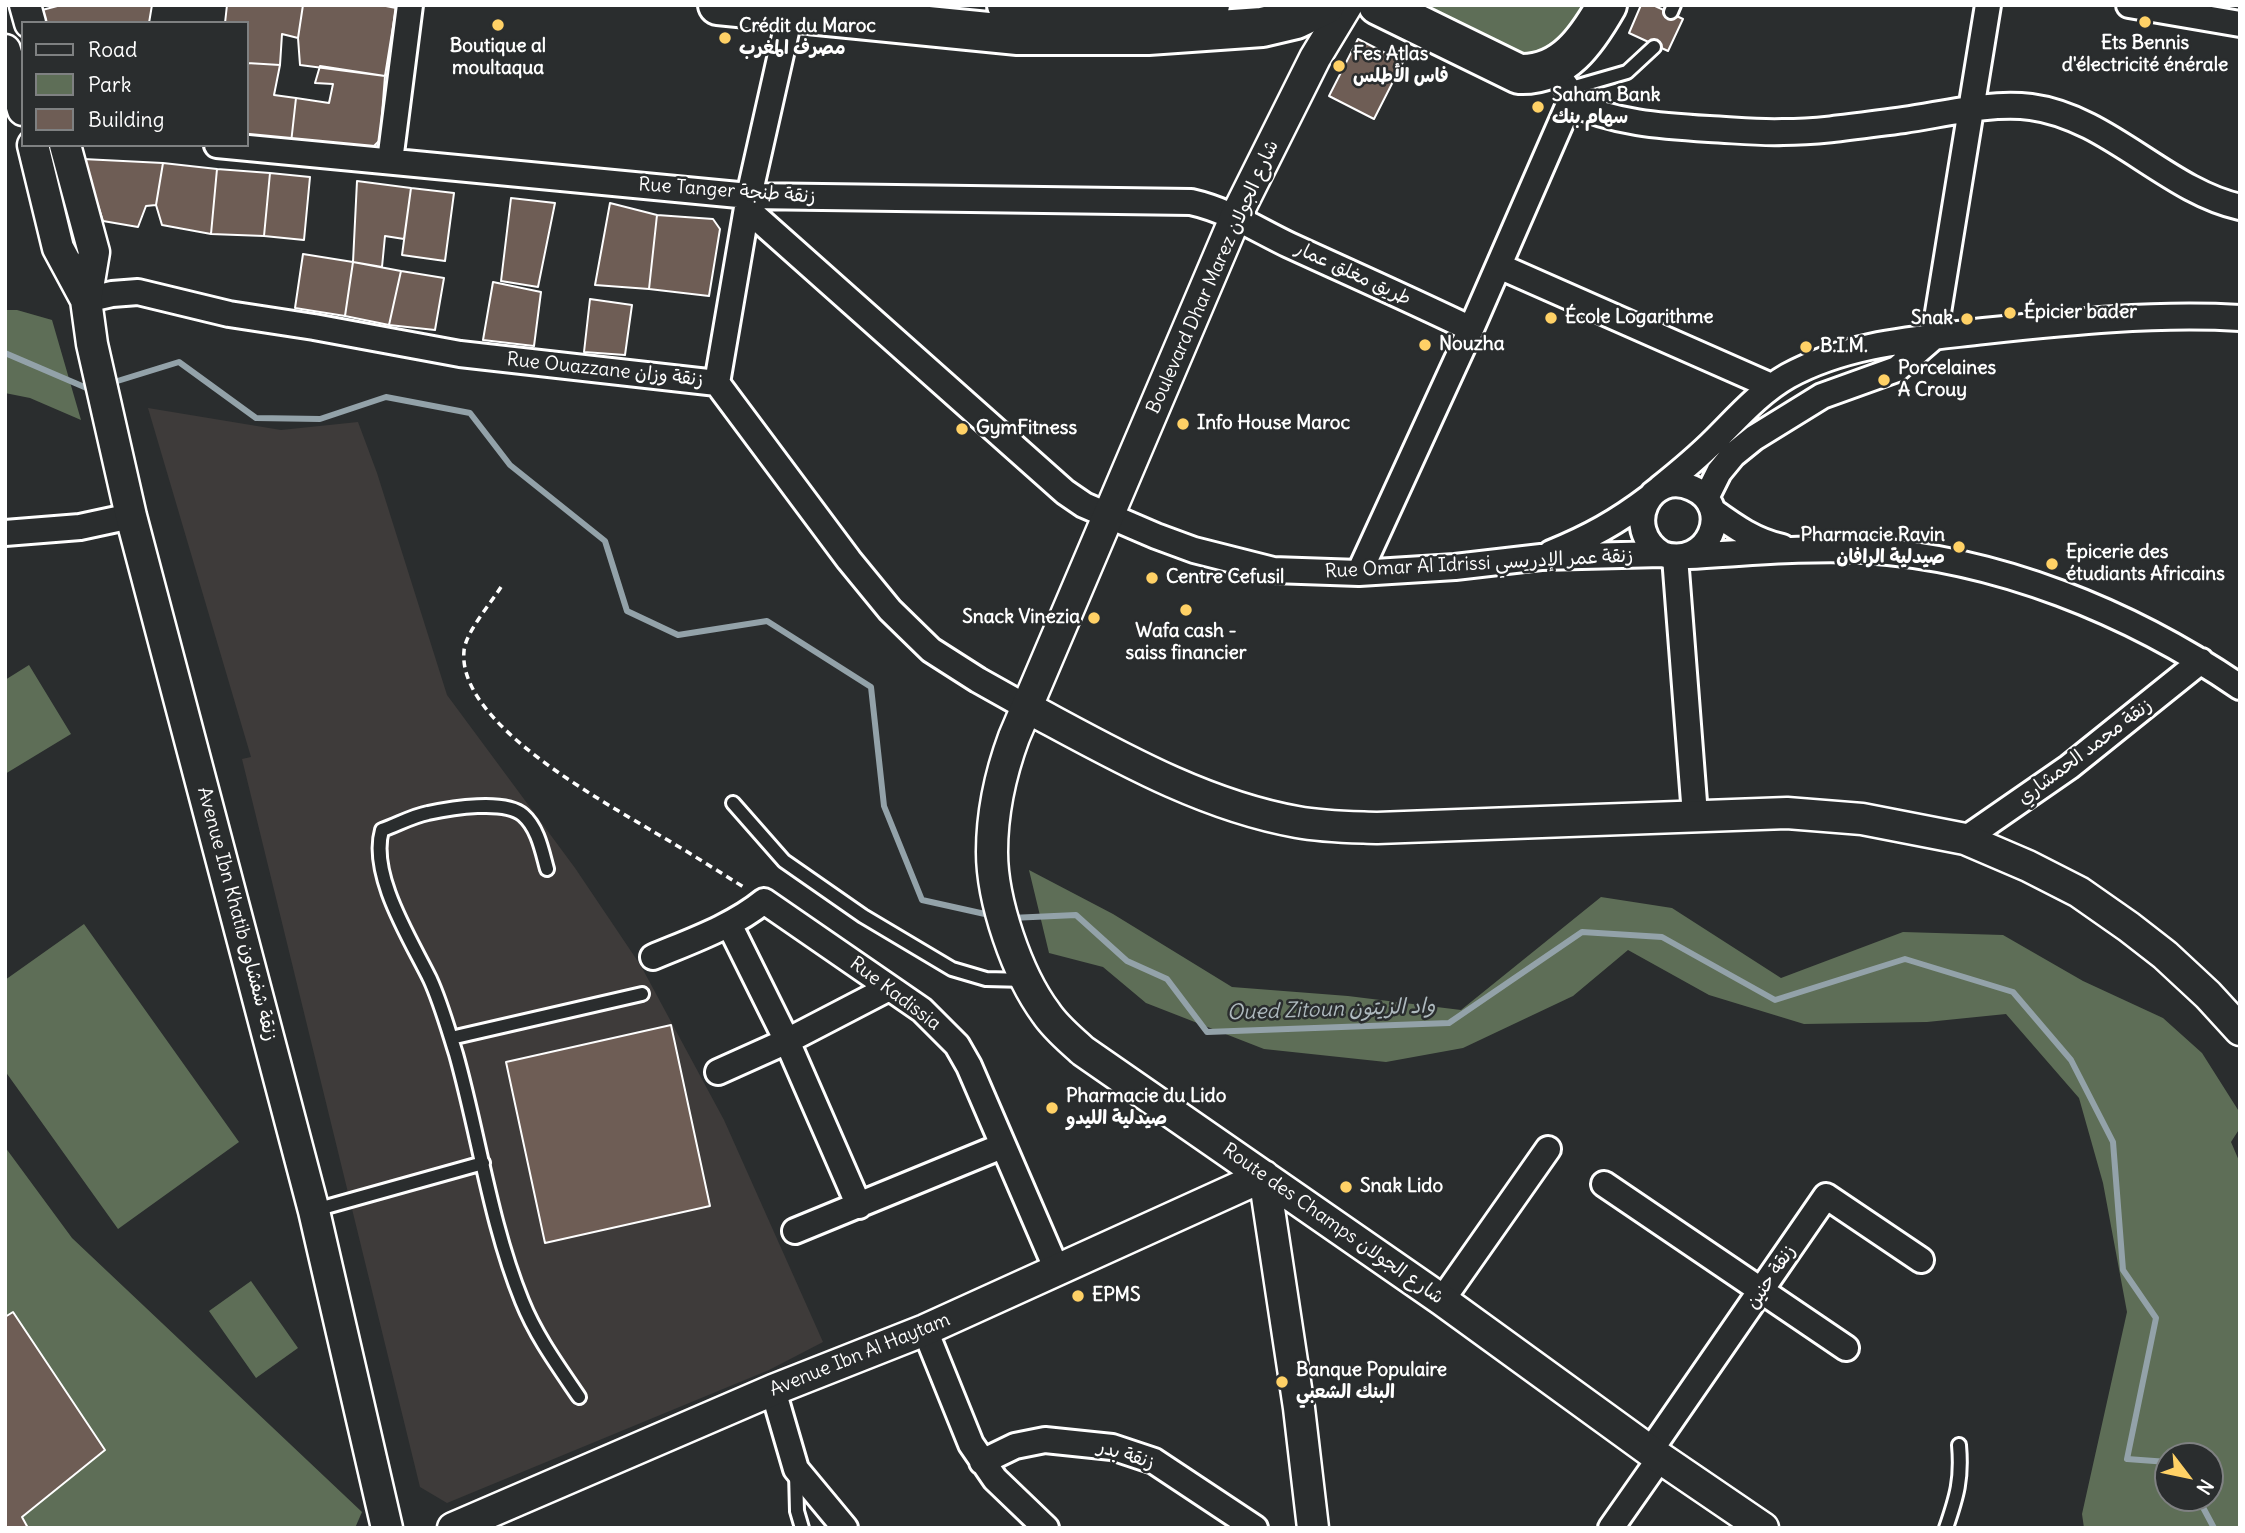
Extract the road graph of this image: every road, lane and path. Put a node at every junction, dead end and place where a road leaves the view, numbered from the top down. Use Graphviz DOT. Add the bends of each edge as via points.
graph roads {
  1 [pos="410,5"];
  2 [pos="718,5"];
  3 [pos="1007,5"];
  4 [pos="1215,5"];
  5 [pos="1325,5"];
  6 [pos="1347,5"];
  7 [pos="1378,5"];
  8 [pos="1607,5"];
  9 [pos="1988,5"];
  10 [pos="2129,5"];
  11 [pos="790,14"];
  12 [pos="2240,24"];
  13 [pos="1654,47"];
  14 [pos="5,50"];
  15 [pos="1564,86"];
  16 [pos="21,103"];
  17 [pos="1970,111"];
  18 [pos="33,147"];
  19 [pos="66,147"];
  20 [pos="239,147"];
  21 [pos="390,161"];
  22 [pos="748,203"];
  23 [pos="2240,207"];
  24 [pos="1236,216"];
  25 [pos="1499,266"];
  26 [pos="86,300"];
  27 [pos="2240,318"];
  28 [pos="1471,329"];
  29 [pos="1934,337"];
  30 [pos="717,383"];
  31 [pos="1771,386"];
  32 [pos="1654,493"];
  33 [pos="1709,505"];
  34 [pos="131,516"];
  35 [pos="1108,516"];
  36 [pos="5,533"];
  37 [pos="1799,551"];
  38 [pos="1675,556"];
  39 [pos="1541,557"];
  40 [pos="1360,573"];
  41 [pos="501,587"];
  42 [pos="2201,661"];
  43 [pos="2240,687"];
  44 [pos="1028,708"];
  45 [pos="733,803"];
  46 [pos="1695,815"];
  47 [pos="1965,839"];
  48 [pos="547,869"];
  49 [pos="764,901"];
  50 [pos="729,924"];
  51 [pos="653,957"];
  52 [pos="1023,971"];
  53 [pos="889,988"];
  54 [pos="642,994"];
  55 [pos="2240,1030"];
  56 [pos="451,1038"];
  57 [pos="787,1041"];
  58 [pos="718,1072"];
  59 [pos="1002,1146"];
  60 [pos="1548,1149"];
  61 [pos="483,1163"];
  62 [pos="1264,1176"];
  63 [pos="1604,1184"];
  64 [pos="859,1206"];
  65 [pos="314,1211"];
  66 [pos="795,1231"];
  67 [pos="1921,1260"];
  68 [pos="1057,1270"];
  69 [pos="1763,1290"];
  70 [pos="1442,1300"];
  71 [pos="925,1330"];
  72 [pos="1846,1348"];
  73 [pos="773,1390"];
  74 [pos="579,1397"];
  75 [pos="1959,1445"];
  76 [pos="1655,1454"];
  77 [pos="982,1462"];
  78 [pos="796,1469"];
  79 [pos="387,1528"];
  80 [pos="453,1528"];
  81 [pos="802,1528"];
  82 [pos="845,1528"];
  83 [pos="1046,1528"];
  84 [pos="1255,1528"];
  85 [pos="1313,1528"];
  86 [pos="1611,1528"];
  87 [pos="1763,1528"];
  88 [pos="1946,1528"];
  1 -- 21 [label="street"];
  2 -- 11 [label="main road"];
  3 -- 4 [label="main road" via="1068,9"];
  5 -- 11 [label="main road" via="1296,19 1262,27 1148,35 1018,34"];
  6 -- 24 [label="street, Boulevard Dhar Marez شارع الجولان" via="1315,58"];
  7 -- 15 [label="main road" via="1519,74 1538,73"];
  8 -- 15 [label="main road"];
  9 -- 17 [label="street"];
  10 -- 12 [label="street"];
  11 -- 22 [label="street"];
  13 -- 15 [label="lane" via="1627,72"];
  14 -- 16 [label="street"];
  15 -- 17 [label="street" via="1611,118 1655,126 1823,131"];
  15 -- 25 [label="street"];
  17 -- 23 [label="street" via="2009,106 2053,112 2101,133 2208,196"];
  17 -- 29 [label="street"];
  18 -- 26 [label="street, Avenue Ibn Khatib زنقة شفشاون" via="58,248"];
  19 -- 26 [label="street, Avenue Ibn Khatib زنقة شفشاون" via="94,252"];
  20 -- 21 [label="street, Rue Tanger زنقة طنجة"];
  21 -- 22 [label="street, Rue Tanger زنقة طنجة"];
  22 -- 24 [label="street, Rue Tanger زنقة طنجة" via="1166,200 1211,206"];
  22 -- 30 [label="street"];
  22 -- 35 [label="street, Rue Omar Al Idrissi زنقة عمر الإدريسي" via="1045,476 1084,505"];
  24 -- 28 [label="street, طريق مغلق عمار"];
  24 -- 35 [label="street, Boulevard Dhar Marez شارع الجولان"];
  25 -- 28 [label="street"];
  25 -- 31 [label="street"];
  26 -- 30 [label="street, Rue Ouazzane زنقة وزان" via="138,292 229,314 460,354"];
  26 -- 34 [label="street, Avenue Ibn Khatib زنقة شفشاون"];
  27 -- 29 [label="street" via="2112,319"];
  28 -- 40 [label="street"];
  29 -- 31 [label="street" via="1849,352"];
  29 -- 33 [label="street" via="1897,369 1822,396 1754,438 1720,472"];
  30 -- 44 [label="street, Rue Ouazzane زنقة وزان" via="890,610 931,650"];
  31 -- 32 [label="street"];
  32 -- 33 [label="street" via="1666,486 1683,485 1692,487"];
  32 -- 38 [label="street" via="1641,517 1642,529 1653,548"];
  32 -- 39 [label="street" via="1619,521"];
  33 -- 37 [label="street" via="1758,540"];
  33 -- 38 [label="street" via="1714,523 1706,543"];
  34 -- 36 [label="street" via="80,527"];
  34 -- 65 [label="street, Avenue Ibn Khatib زنقة شفشاون"];
  35 -- 40 [label="street, Rue Omar Al Idrissi زنقة عمر الإدريسي" via="1194,550 1273,570"];
  35 -- 44 [label="street, Boulevard Dhar Marez شارع الجولان"];
  37 -- 38 [label="street, Rue Omar Al Idrissi زنقة عمر الإدريسي"];
  37 -- 42 [label="street, Rue Omar Al Idrissi زنقة عمر الإدريسي" via="1863,550 1964,564 2067,597 2160,637"];
  38 -- 39 [label="street, Rue Omar Al Idrissi زنقة عمر الإدريسي"];
  38 -- 46 [label="street"];
  39 -- 40 [label="street, Rue Omar Al Idrissi زنقة عمر الإدريسي"];
  41 -- 49 [label="path" via="464,648 464,666 485,707 508,733 560,774"];
  42 -- 43 [label="street, Rue Omar Al Idrissi زنقة عمر الإدريسي"];
  42 -- 47 [label="street, زنقة محمد الحمشاري" via="2069,767"];
  44 -- 46 [label="street" via="1186,786 1297,822 1377,828"];
  44 -- 52 [label="street, Route des Champs شارع الجولان" via="1002,771 992,855 1005,922"];
  45 -- 52 [label="lane" via="784,861 952,969 986,979"];
  46 -- 47 [label="street" via="1787,813 1862,819"];
  47 -- 55 [label="street" via="2089,899 2165,955"];
  48 -- 56 [label="lane" via="539,840 525,816 513,808 494,805 426,813 382,830 379,851 395,908 430,979"];
  49 -- 50 [label="street"];
  49 -- 53 [label="street, Rue Kadissia"];
  50 -- 51 [label="street"];
  50 -- 57 [label="street"];
  52 -- 62 [label="street, Route des Champs شارع الجولان" via="1045,1013 1083,1051"];
  53 -- 57 [label="street"];
  53 -- 59 [label="street, Rue Kadissia" via="922,1010 957,1045"];
  54 -- 56 [label="lane"];
  56 -- 61 [label="lane"];
  57 -- 58 [label="street"];
  57 -- 64 [label="street"];
  59 -- 64 [label="street"];
  59 -- 68 [label="street, Rue Kadissia"];
  60 -- 70 [label="street"];
  61 -- 65 [label="lane"];
  61 -- 74 [label="lane" via="523,1303 543,1344"];
  62 -- 68 [label="street, Avenue Ibn Al Haytam"];
  62 -- 70 [label="street, Route des Champs شارع الجولان"];
  62 -- 85 [label="street"];
  63 -- 69 [label="street"];
  64 -- 66 [label="street"];
  65 -- 79 [label="street, Avenue Ibn Khatib زنقة شفشاون"];
  67 -- 69 [label="street, زنقة حنين" via="1826,1196"];
  68 -- 71 [label="street, Avenue Ibn Al Haytam"];
  69 -- 72 [label="street"];
  69 -- 76 [label="street, زنقة حنين"];
  70 -- 76 [label="street, Route des Champs شارع الجولان"];
  71 -- 73 [label="street, Avenue Ibn Al Haytam"];
  71 -- 77 [label="street"];
  73 -- 78 [label="street"];
  73 -- 80 [label="street, Avenue Ibn Al Haytam"];
  75 -- 88 [label="lane" via="1962,1472"];
  76 -- 86 [label="street, زنقة حنين"];
  76 -- 87 [label="street, Route des Champs شارع الجولان"];
  77 -- 83 [label="street"];
  77 -- 84 [label="street, زنقة بدر" via="1014,1446 1045,1440 1112,1447 1154,1461"];
  78 -- 81 [label="lane"];
  78 -- 82 [label="street"];
}
